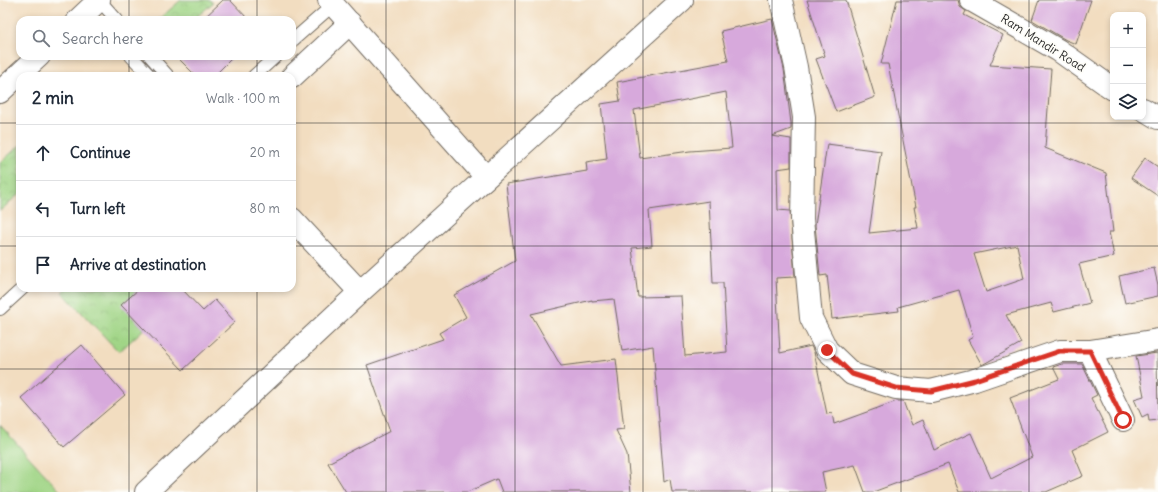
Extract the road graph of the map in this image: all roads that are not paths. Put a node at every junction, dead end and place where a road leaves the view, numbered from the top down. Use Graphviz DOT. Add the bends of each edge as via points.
graph roads {
  1 [pos="682,0"];
  2 [pos="781,0"];
  3 [pos="971,0"];
  4 [pos="331,2"];
  5 [pos="92,10"];
  6 [pos="107,16"];
  7 [pos="350,23"];
  8 [pos="296,37"];
  9 [pos="35,60"];
  10 [pos="135,60"];
  11 [pos="154,60"];
  12 [pos="272,60"];
  13 [pos="22,72"];
  14 [pos="146,72"];
  15 [pos="164,72"];
  16 [pos="258,72"];
  17 [pos="296,73"];
  18 [pos="16,77"];
  19 [pos="1110,87"];
  20 [pos="0,92"];
  21 [pos="1146,111"];
  22 [pos="1158,118"];
  23 [pos="486,177"];
  24 [pos="296,223"];
  25 [pos="19,292"];
  26 [pos="360,292"];
  27 [pos="0,309"];
  28 [pos="1158,340"];
  29 [pos="1090,351"];
  30 [pos="1123,420"];
  31 [pos="146,492"];
  1 -- 23 [label="street"];
  2 -- 29 [label="street" via="804,117 802,220 810,318 827,350 852,374 896,388 931,391 975,380 1060,351"];
  3 -- 19 [label="street, Ram Mandir Road" via="1058,50"];
  4 -- 7 [label="street"];
  4 -- 8 [label="lane"];
  5 -- 6 [label="lane"];
  7 -- 17 [label="street"];
  7 -- 23 [label="street"];
  9 -- 13 [label="street"];
  10 -- 14 [label="lane"];
  11 -- 15 [label="lane"];
  12 -- 16 [label="lane"];
  18 -- 20 [label="street"];
  21 -- 22 [label="street"];
  23 -- 26 [label="street"];
  24 -- 26 [label="street"];
  25 -- 27 [label="lane"];
  26 -- 31 [label="street"];
  28 -- 29 [label="street"];
  29 -- 30 [label="street"];
}
